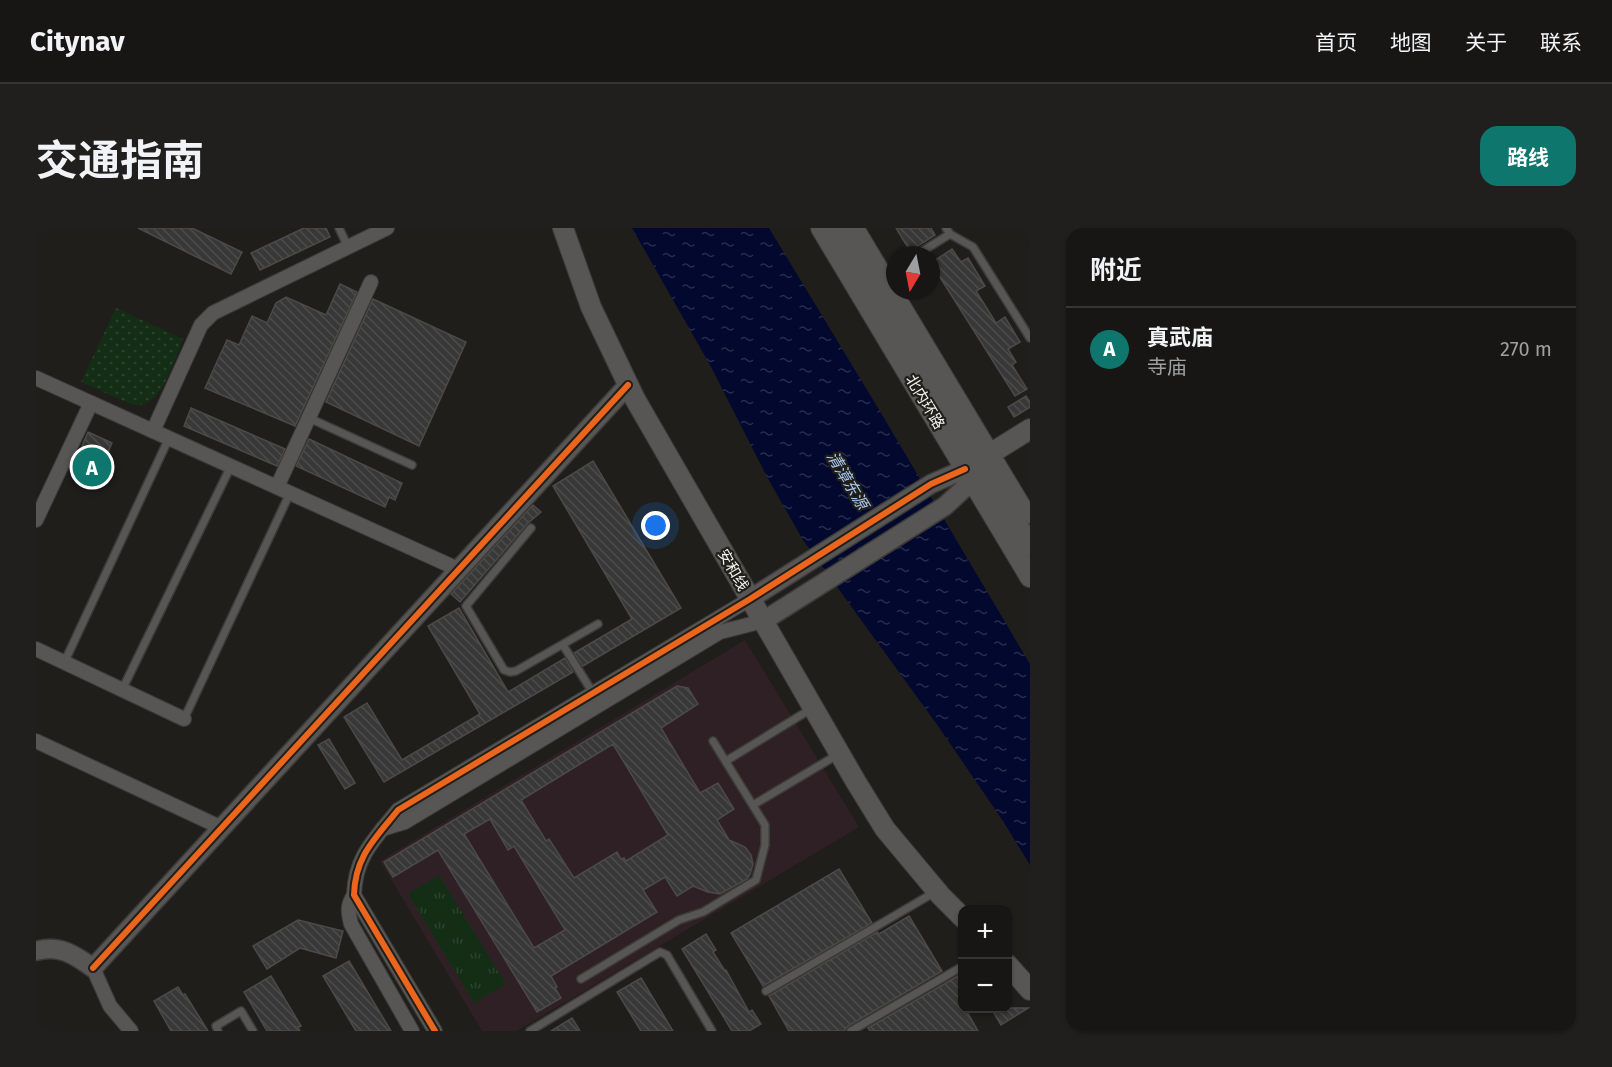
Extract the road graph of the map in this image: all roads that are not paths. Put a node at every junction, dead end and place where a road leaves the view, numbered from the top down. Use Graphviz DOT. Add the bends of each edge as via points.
graph roads {
  1 [pos="339,228"];
  2 [pos="387,228"];
  3 [pos="563,228"];
  4 [pos="821,228"];
  5 [pos="839,228"];
  6 [pos="857,228"];
  7 [pos="948,231"];
  8 [pos="928,246"];
  9 [pos="348,247"];
  10 [pos="882,276"];
  11 [pos="371,282"];
  12 [pos="1030,338"];
  13 [pos="36,378"];
  14 [pos="628,385"];
  15 [pos="92,403"];
  16 [pos="309,418"];
  17 [pos="1030,429"];
  18 [pos="153,431"];
  19 [pos="169,438"];
  20 [pos="1030,445"];
  21 [pos="412,465"];
  22 [pos="231,466"];
  23 [pos="982,467"];
  24 [pos="284,490"];
  25 [pos="1030,516"];
  26 [pos="36,520"];
  27 [pos="531,528"];
  28 [pos="1030,546"];
  29 [pos="460,570"];
  30 [pos="1030,576"];
  31 [pos="750,599"];
  32 [pos="763,621"];
  33 [pos="598,624"];
  34 [pos="563,645"];
  35 [pos="36,649"];
  36 [pos="64,663"];
  37 [pos="122,690"];
  38 [pos="592,693"];
  39 [pos="813,708"];
  40 [pos="184,719"];
  41 [pos="36,741"];
  42 [pos="713,741"];
  43 [pos="839,753"];
  44 [pos="726,761"];
  45 [pos="753,806"];
  46 [pos="222,828"];
  47 [pos="382,829"];
  48 [pos="936,891"];
  49 [pos="354,895"];
  50 [pos="958,913"];
  51 [pos="36,951"];
  52 [pos="93,968"];
  53 [pos="958,969"];
  54 [pos="1012,970"];
  55 [pos="581,979"];
  56 [pos="1030,990"];
  57 [pos="766,991"];
  58 [pos="131,1031"];
  59 [pos="218,1031"];
  60 [pos="253,1031"];
  61 [pos="412,1031"];
  62 [pos="435,1031"];
  63 [pos="530,1031"];
  64 [pos="712,1031"];
  65 [pos="852,1031"];
  1 -- 9 [label="lane"];
  2 -- 9 [label="street"];
  3 -- 14 [label="main road, 安和线" via="591,307"];
  4 -- 23 [label="main road, 北内环路"];
  5 -- 10 [label="main road, 北内环路"];
  6 -- 10 [label="street"];
  7 -- 8 [label="lane"];
  7 -- 12 [label="lane" via="973,247"];
  9 -- 18 [label="street" via="213,313 201,325"];
  10 -- 23 [label="main road, 北内环路"];
  11 -- 16 [label="street"];
  13 -- 15 [label="street"];
  14 -- 29 [label="street"];
  14 -- 31 [label="main road, 安和线"];
  15 -- 18 [label="street"];
  15 -- 26 [label="street"];
  16 -- 21 [label="lane"];
  16 -- 24 [label="street"];
  17 -- 23 [label="main road"];
  18 -- 19 [label="street"];
  19 -- 22 [label="street"];
  19 -- 36 [label="lane"];
  20 -- 23 [label="main road"];
  22 -- 24 [label="street"];
  22 -- 37 [label="lane"];
  23 -- 25 [label="street"];
  23 -- 28 [label="main road, 北内环路"];
  23 -- 30 [label="main road, 北内环路"];
  23 -- 31 [label="street" via="931,484"];
  23 -- 32 [label="street" via="945,506"];
  24 -- 29 [label="street"];
  24 -- 40 [label="lane"];
  27 -- 34 [label="lane" via="466,606 504,669 510,672"];
  29 -- 46 [label="street"];
  31 -- 32 [label="main road, 安和线"];
  31 -- 38 [label="street"];
  32 -- 39 [label="main road, 安和线"];
  32 -- 47 [label="street" via="720,632 405,822"];
  33 -- 34 [label="lane"];
  34 -- 38 [label="lane"];
  35 -- 36 [label="street"];
  36 -- 37 [label="street"];
  37 -- 40 [label="street"];
  38 -- 47 [label="street" via="398,810"];
  39 -- 43 [label="main road, 安和线"];
  39 -- 44 [label="lane"];
  41 -- 46 [label="street"];
  42 -- 44 [label="lane"];
  43 -- 45 [label="lane"];
  43 -- 48 [label="main road, 安和线" via="885,829"];
  44 -- 45 [label="lane"];
  45 -- 55 [label="lane" via="765,825 765,845 756,880"];
  46 -- 52 [label="street"];
  47 -- 49 [label="street" via="360,861"];
  48 -- 50 [label="main road, 安和线"];
  48 -- 57 [label="lane"];
  49 -- 61 [label="street" via="349,904 351,924"];
  49 -- 62 [label="street"];
  51 -- 52 [label="street" via="59,949"];
  52 -- 58 [label="street" via="111,1006"];
  53 -- 65 [label="lane"];
  54 -- 56 [label="main road"];
  59 -- 60 [label="lane" via="216,1026 241,1011"];
  63 -- 64 [label="lane" via="660,952 667,955"];
}
